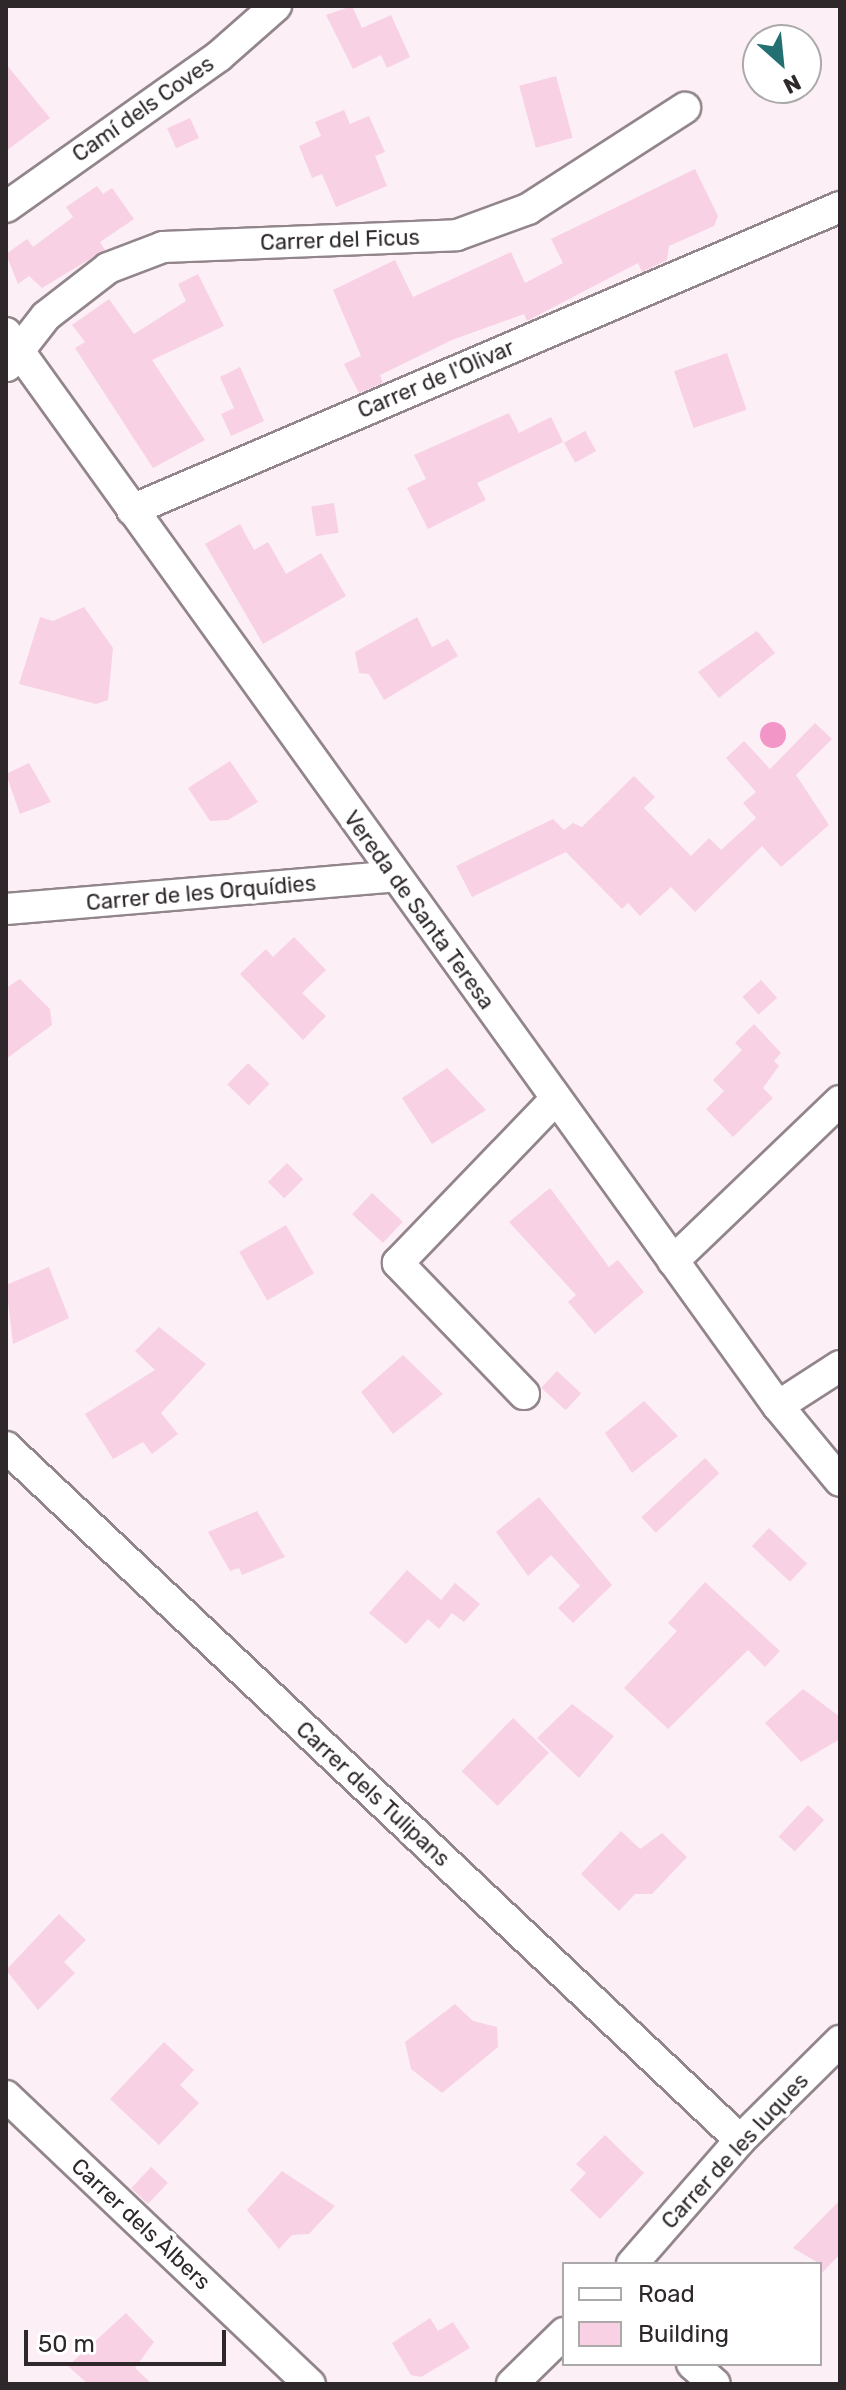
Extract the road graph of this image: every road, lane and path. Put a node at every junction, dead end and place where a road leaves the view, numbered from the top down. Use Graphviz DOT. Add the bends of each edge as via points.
graph roads {
  1 [pos="276,6"];
  2 [pos="685,108"];
  3 [pos="6,207"];
  4 [pos="840,207"];
  5 [pos="10,350"];
  6 [pos="132,510"];
  7 [pos="396,876"];
  8 [pos="6,909"];
  9 [pos="556,1099"];
  10 [pos="840,1101"];
  11 [pos="673,1261"];
  12 [pos="840,1366"];
  13 [pos="524,1394"];
  14 [pos="778,1406"];
  15 [pos="6,1447"];
  16 [pos="840,1481"];
  17 [pos="840,2041"];
  18 [pos="6,2096"];
  19 [pos="740,2140"];
  20 [pos="634,2262"];
  21 [pos="562,2335"];
  22 [pos="694,2366"];
  23 [pos="310,2384"];
  24 [pos="512,2384"];
  25 [pos="715,2384"];
  1 -- 3 [label="street, Camí dels Coves" via="219,56"];
  2 -- 5 [label="street, Carrer del Ficus" via="528,209 457,235 163,247 76,288"];
  4 -- 6 [label="street, Carrer de l'Olivar"];
  5 -- 6 [label="street, Vereda de Santa Teresa"];
  6 -- 7 [label="street, Vereda de Santa Teresa"];
  7 -- 8 [label="street, Carrer de les Orquídies"];
  7 -- 9 [label="street, Vereda de Santa Teresa"];
  9 -- 11 [label="street, Vereda de Santa Teresa"];
  9 -- 13 [label="street" via="398,1263"];
  10 -- 11 [label="street"];
  11 -- 14 [label="street, Vereda de Santa Teresa"];
  12 -- 14 [label="street"];
  14 -- 16 [label="street, Vereda de Santa Teresa"];
  15 -- 19 [label="street, Carrer dels Tulipans"];
  17 -- 19 [label="street, Carrer de les Iuques"];
  18 -- 23 [label="street, Carrer dels Àlbers"];
  19 -- 20 [label="street, Carrer de les Iuques"];
  21 -- 24 [label="street"];
  22 -- 25 [label="street"];
}
